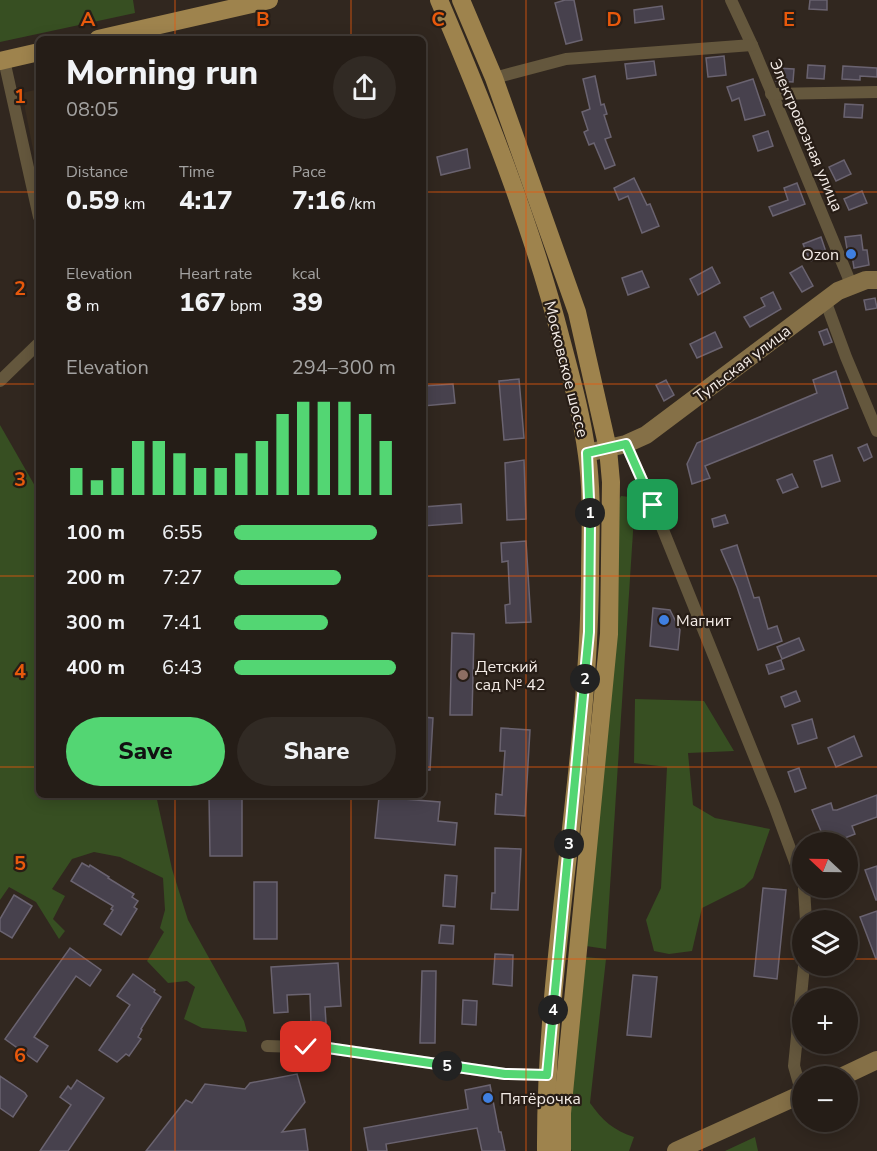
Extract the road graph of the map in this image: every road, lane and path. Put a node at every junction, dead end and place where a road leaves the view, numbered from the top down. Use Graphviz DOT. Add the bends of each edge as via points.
graph roads {
  1 [pos="269,0"];
  2 [pos="439,0"];
  3 [pos="461,0"];
  4 [pos="731,0"];
  5 [pos="111,36"];
  6 [pos="752,45"];
  7 [pos="36,53"];
  8 [pos="2,61"];
  9 [pos="494,78"];
  10 [pos="877,92"];
  11 [pos="771,94"];
  12 [pos="36,204"];
  13 [pos="877,280"];
  14 [pos="851,284"];
  15 [pos="825,300"];
  16 [pos="36,346"];
  17 [pos="0,381"];
  18 [pos="877,431"];
  19 [pos="626,444"];
  20 [pos="608,449"];
  21 [pos="587,453"];
  22 [pos="792,854"];
  23 [pos="803,976"];
  24 [pos="267,1046"];
  25 [pos="877,1060"];
  26 [pos="794,1066"];
  27 [pos="858,1069"];
  28 [pos="547,1075"];
  29 [pos="792,1099"];
  30 [pos="546,1151"];
  31 [pos="562,1151"];
  32 [pos="676,1151"];
  1 -- 5 [label="main road"];
  2 -- 21 [label="main road, Московское шоссе" via="475,85 551,301"];
  3 -- 9 [label="main road, Московское шоссе"];
  4 -- 6 [label="street, Электровозная улица"];
  6 -- 9 [label="street" via="566,59"];
  6 -- 11 [label="street, Электровозная улица"];
  7 -- 8 [label="main road"];
  8 -- 12 [label="street"];
  9 -- 20 [label="main road, Московское шоссе" via="577,312"];
  10 -- 11 [label="street"];
  11 -- 14 [label="street, Электровозная улица"];
  13 -- 14 [label="main road, Тульская улица"];
  14 -- 15 [label="main road, Тульская улица"];
  15 -- 18 [label="street"];
  15 -- 19 [label="main road, Тульская улица" via="655,429"];
  16 -- 17 [label="street"];
  19 -- 20 [label="main road, Тульская улица"];
  19 -- 22 [label="street"];
  20 -- 21 [label="main road, Тульская улица"];
  20 -- 31 [label="main road, Московское шоссе" via="609,634 562,1113"];
  21 -- 28 [label="main road, Московское шоссе" via="589,632"];
  23 -- 26 [label="street"];
  24 -- 28 [label="street" via="328,1048 505,1074"];
  25 -- 27 [label="main road"];
  28 -- 30 [label="main road, Московское шоссе"];
  29 -- 32 [label="main road"];
}
